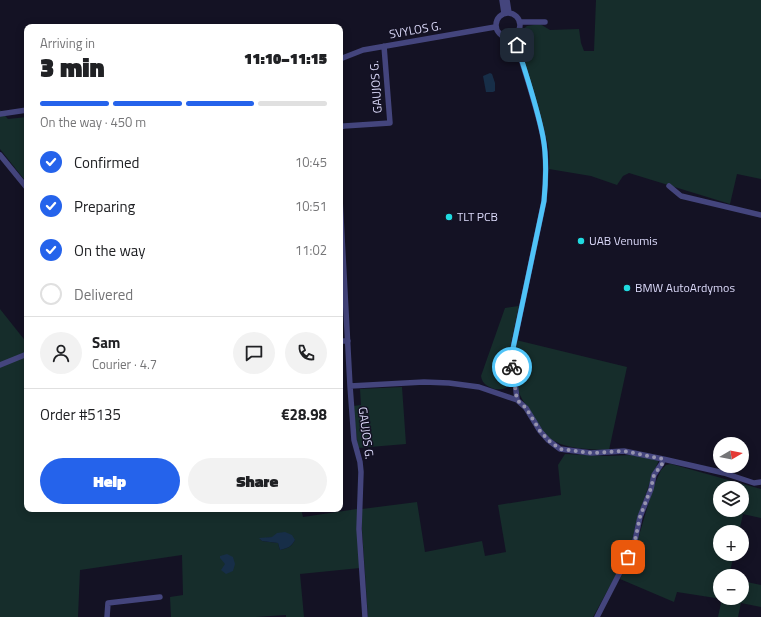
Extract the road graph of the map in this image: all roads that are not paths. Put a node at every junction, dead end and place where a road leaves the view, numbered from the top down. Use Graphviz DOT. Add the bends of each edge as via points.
graph roads {
  1 [pos="502,0"];
  2 [pos="507,0"];
  3 [pos="507,13"];
  4 [pos="520,22"];
  5 [pos="545,22"];
  6 [pos="496,27"];
  7 [pos="514,36"];
  8 [pos="384,46"];
  9 [pos="343,58"];
  10 [pos="24,110"];
  11 [pos="0,114"];
  12 [pos="343,126"];
  13 [pos="0,155"];
  14 [pos="24,184"];
  15 [pos="669,186"];
  16 [pos="761,215"];
  17 [pos="343,252"];
  18 [pos="343,341"];
  19 [pos="348,341"];
  20 [pos="24,355"];
  21 [pos="0,365"];
  22 [pos="350,386"];
  23 [pos="517,400"];
  24 [pos="663,459"];
  25 [pos="761,482"];
  26 [pos="160,597"];
  27 [pos="107,617"];
  28 [pos="365,617"];
  29 [pos="597,617"];
  1 -- 3 [label="street"];
  2 -- 3 [label="street"];
  3 -- 4 [label="street" via="516,15"];
  3 -- 6 [label="street" via="497,18"];
  4 -- 5 [label="street"];
  4 -- 7 [label="street" via="520,30"];
  6 -- 7 [label="street" via="502,36"];
  6 -- 8 [label="street, SVYLOS G."];
  7 -- 23 [label="street" via="539,120 546,177 544,201 512,353"];
  8 -- 9 [label="street, SVYLOS G." via="362,50"];
  8 -- 12 [label="street, GAUJOS G." via="390,124"];
  10 -- 11 [label="street"];
  13 -- 14 [label="street"];
  15 -- 16 [label="street" via="681,196"];
  17 -- 19 [label="street, GAUJOS G."];
  18 -- 19 [label="street"];
  19 -- 22 [label="street, GAUJOS G."];
  20 -- 21 [label="street"];
  22 -- 23 [label="street" via="449,383 479,387"];
  22 -- 28 [label="street, GAUJOS G." via="354,440 361,472 359,529"];
  23 -- 24 [label="street" via="526,408 540,431 560,449 591,453 624,451"];
  24 -- 25 [label="street" via="724,473 745,481"];
  24 -- 29 [label="street" via="654,475 634,545"];
  26 -- 27 [label="street" via="108,603"];
}
